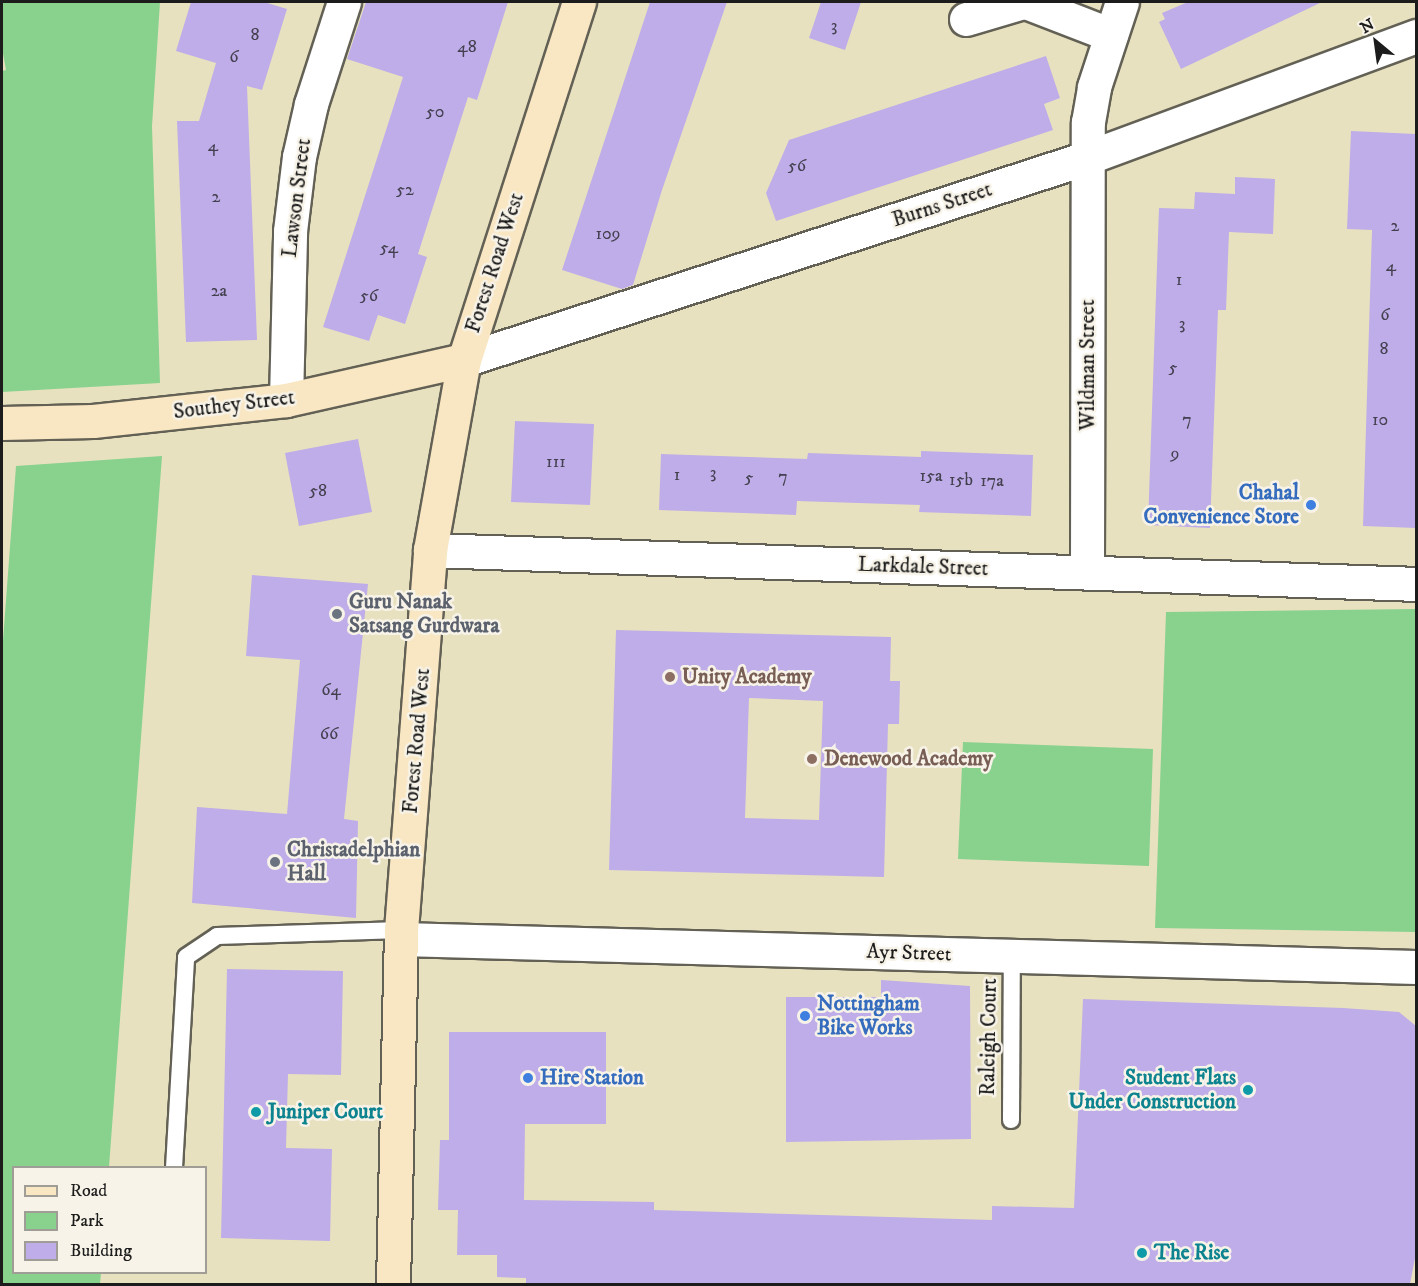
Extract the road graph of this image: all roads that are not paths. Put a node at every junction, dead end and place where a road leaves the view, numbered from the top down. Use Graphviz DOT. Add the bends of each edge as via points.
graph roads {
  1 [pos="344,2"];
  2 [pos="579,2"];
  3 [pos="1024,2"];
  4 [pos="1122,2"];
  5 [pos="966,19"];
  6 [pos="1111,35"];
  7 [pos="1416,36"];
  8 [pos="1089,157"];
  9 [pos="464,360"];
  10 [pos="286,400"];
  11 [pos="2,423"];
  12 [pos="430,550"];
  13 [pos="1087,572"];
  14 [pos="1416,584"];
  15 [pos="401,934"];
  16 [pos="1012,956"];
  17 [pos="1416,967"];
  18 [pos="1011,1120"];
  19 [pos="174,1166"];
  20 [pos="393,1284"];
  1 -- 10 [label="street, Lawson Street" via="311,104 299,157 290,231"];
  2 -- 9 [label="street, Forest Road West"];
  3 -- 5 [label="street"];
  3 -- 6 [label="street"];
  4 -- 6 [label="street, Wildman Street"];
  6 -- 8 [label="street, Wildman Street" via="1094,87 1088,122"];
  7 -- 8 [label="street, Burns Street"];
  8 -- 9 [label="street, Burns Street"];
  8 -- 13 [label="street, Wildman Street"];
  9 -- 10 [label="street, Southey Street"];
  9 -- 12 [label="street, Forest Road West"];
  10 -- 11 [label="street, Southey Street" via="93,421"];
  12 -- 13 [label="street, Larkdale Street"];
  12 -- 15 [label="street, Forest Road West"];
  13 -- 14 [label="street, Larkdale Street"];
  15 -- 16 [label="street, Ayr Street"];
  15 -- 19 [label="lane" via="217,936 186,957"];
  15 -- 20 [label="street, Forest Road West"];
  16 -- 17 [label="street, Ayr Street"];
  16 -- 18 [label="lane, Raleigh Court"];
}
